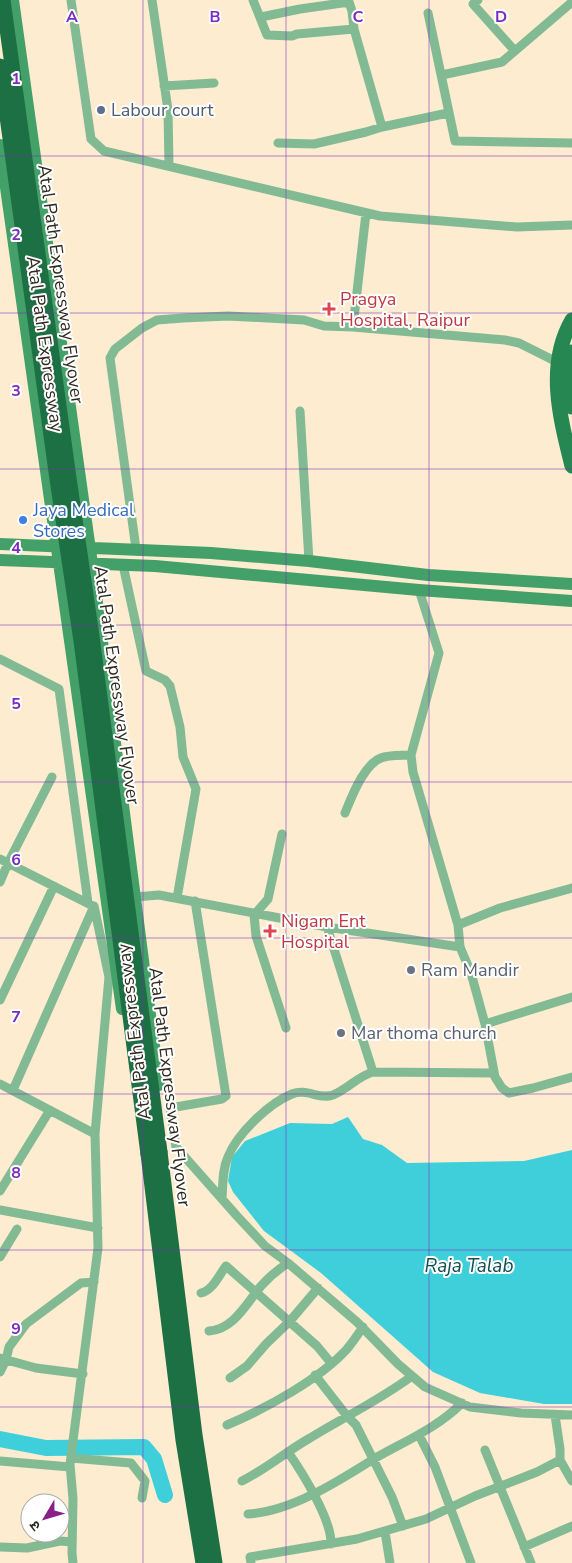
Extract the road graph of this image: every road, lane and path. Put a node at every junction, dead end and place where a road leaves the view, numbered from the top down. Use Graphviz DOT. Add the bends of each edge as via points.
graph roads {
  1 [pos="3,0"];
  2 [pos="13,0"];
  3 [pos="71,0"];
  4 [pos="152,0"];
  5 [pos="253,0"];
  6 [pos="478,0"];
  7 [pos="572,2"];
  8 [pos="299,4"];
  9 [pos="428,13"];
  10 [pos="261,17"];
  11 [pos="354,29"];
  12 [pos="515,51"];
  13 [pos="0,66"];
  14 [pos="442,75"];
  15 [pos="214,83"];
  16 [pos="164,86"];
  17 [pos="448,113"];
  18 [pos="382,127"];
  19 [pos="278,143"];
  20 [pos="572,143"];
  21 [pos="0,145"];
  22 [pos="169,166"];
  23 [pos="366,213"];
  24 [pos="5,216"];
  25 [pos="572,225"];
  26 [pos="572,320"];
  27 [pos="353,327"];
  28 [pos="566,360"];
  29 [pos="572,407"];
  30 [pos="300,411"];
  31 [pos="572,466"];
  32 [pos="0,544"];
  33 [pos="56,547"];
  34 [pos="90,548"];
  35 [pos="136,549"];
  36 [pos="155,550"];
  37 [pos="0,560"];
  38 [pos="58,562"];
  39 [pos="309,562"];
  40 [pos="92,564"];
  41 [pos="123,565"];
  42 [pos="155,566"];
  43 [pos="572,584"];
  44 [pos="419,590"];
  45 [pos="572,601"];
  46 [pos="0,659"];
  47 [pos="411,755"];
  48 [pos="52,777"];
  49 [pos="345,813"];
  50 [pos="282,834"];
  51 [pos="4,861"];
  52 [pos="0,882"];
  53 [pos="54,886"];
  54 [pos="572,888"];
  55 [pos="135,897"];
  56 [pos="177,898"];
  57 [pos="194,901"];
  58 [pos="91,905"];
  59 [pos="256,913"];
  60 [pos="458,925"];
  61 [pos="327,927"];
  62 [pos="460,947"];
  63 [pos="572,997"];
  64 [pos="0,1000"];
  65 [pos="485,1024"];
  66 [pos="286,1028"];
  67 [pos="373,1072"];
  68 [pos="494,1073"];
  69 [pos="572,1077"];
  70 [pos="0,1084"];
  71 [pos="13,1090"];
  72 [pos="50,1110"];
  73 [pos="95,1134"];
  74 [pos="154,1153"];
  75 [pos="0,1190"];
  76 [pos="222,1199"];
  77 [pos="0,1210"];
  78 [pos="98,1228"];
  79 [pos="164,1228"];
  80 [pos="17,1229"];
  81 [pos="0,1257"];
  82 [pos="288,1263"];
  83 [pos="94,1282"];
  84 [pos="318,1288"];
  85 [pos="201,1292"];
  86 [pos="256,1292"];
  87 [pos="290,1321"];
  88 [pos="363,1327"];
  89 [pos="209,1332"];
  90 [pos="3,1359"];
  91 [pos="331,1363"];
  92 [pos="0,1372"];
  93 [pos="83,1374"];
  94 [pos="315,1375"];
  95 [pos="412,1376"];
  96 [pos="230,1378"];
  97 [pos="462,1403"];
  98 [pos="555,1415"];
  99 [pos="572,1415"];
  100 [pos="347,1416"];
  101 [pos="228,1425"];
  102 [pos="419,1435"];
  103 [pos="485,1450"];
  104 [pos="288,1452"];
  105 [pos="373,1460"];
  106 [pos="560,1460"];
  107 [pos="0,1461"];
  108 [pos="71,1462"];
  109 [pos="195,1478"];
  110 [pos="242,1481"];
  111 [pos="572,1481"];
  112 [pos="500,1487"];
  113 [pos="313,1493"];
  114 [pos="142,1498"];
  115 [pos="450,1508"];
  116 [pos="248,1514"];
  117 [pos="403,1526"];
  118 [pos="572,1526"];
  119 [pos="385,1532"];
  120 [pos="72,1542"];
  121 [pos="331,1544"];
  122 [pos="0,1547"];
  123 [pos="524,1547"];
  124 [pos="73,1563"];
  125 [pos="203,1563"];
  126 [pos="215,1563"];
  127 [pos="251,1563"];
  128 [pos="390,1563"];
  129 [pos="472,1563"];
  130 [pos="531,1563"];
  1 -- 74 [label="highway, Atal Path Expressway Flyover, bridge" via="91,629"];
  2 -- 34 [label="street, Atal Path Expressway"];
  3 -- 22 [label="street" via="91,139 104,151"];
  4 -- 16 [label="street"];
  5 -- 10 [label="street"];
  6 -- 12 [label="street" via="473,4"];
  7 -- 12 [label="street"];
  8 -- 10 [label="street"];
  8 -- 11 [label="street" via="349,2"];
  9 -- 14 [label="street"];
  10 -- 11 [label="street" via="266,35 292,36"];
  11 -- 18 [label="street"];
  12 -- 14 [label="street" via="502,62"];
  13 -- 74 [label="highway, Atal Path Expressway Flyover, bridge"];
  14 -- 17 [label="street"];
  15 -- 16 [label="street"];
  16 -- 22 [label="street"];
  17 -- 18 [label="street"];
  17 -- 20 [label="street" via="455,141"];
  18 -- 19 [label="street" via="314,144"];
  21 -- 24 [label="street, Atal Path Expressway"];
  22 -- 23 [label="street"];
  23 -- 25 [label="street" via="517,227"];
  23 -- 27 [label="street"];
  24 -- 33 [label="street, Atal Path Expressway"];
  26 -- 28 [label="main road" via="562,340"];
  27 -- 28 [label="street" via="505,340"];
  27 -- 35 [label="street" via="324,326 304,320 228,316 157,320 115,349 110,358"];
  28 -- 29 [label="main road"];
  28 -- 31 [label="main road" via="556,379"];
  30 -- 39 [label="street"];
  32 -- 33 [label="street"];
  33 -- 34 [label="street"];
  33 -- 38 [label="street, Atal Path Expressway"];
  34 -- 35 [label="street"];
  34 -- 40 [label="street, Atal Path Expressway"];
  35 -- 36 [label="street"];
  36 -- 39 [label="street"];
  36 -- 42 [label="street"];
  37 -- 38 [label="street"];
  38 -- 40 [label="street"];
  38 -- 79 [label="street, Atal Path Expressway" via="139,1132"];
  39 -- 43 [label="street" via="428,575"];
  40 -- 41 [label="street"];
  40 -- 55 [label="street, Atal Path Expressway"];
  41 -- 42 [label="street"];
  41 -- 56 [label="street" via="146,672 170,686 183,757 196,790"];
  42 -- 44 [label="street"];
  44 -- 45 [label="street"];
  44 -- 47 [label="street" via="439,652"];
  46 -- 58 [label="street" via="59,689"];
  47 -- 49 [label="street" via="382,757 366,770"];
  47 -- 60 [label="street" via="413,772"];
  48 -- 51 [label="street"];
  50 -- 59 [label="street" via="268,899"];
  51 -- 52 [label="street"];
  51 -- 53 [label="street"];
  53 -- 58 [label="street"];
  53 -- 64 [label="street"];
  54 -- 60 [label="street" via="500,908"];
  55 -- 56 [label="street" via="159,895"];
  55 -- 79 [label="street, Atal Path Expressway" via="161,1101"];
  56 -- 57 [label="street"];
  57 -- 59 [label="street"];
  57 -- 76 [label="street" via="226,1096 170,1108 176,1147"];
  58 -- 71 [label="street"];
  58 -- 73 [label="street" via="109,977"];
  59 -- 61 [label="street"];
  59 -- 66 [label="street" via="256,936"];
  60 -- 62 [label="street"];
  61 -- 62 [label="street"];
  61 -- 67 [label="street"];
  62 -- 65 [label="street"];
  63 -- 65 [label="street"];
  65 -- 68 [label="street"];
  67 -- 68 [label="street"];
  67 -- 76 [label="street" via="332,1095 322,1097 303,1091 268,1109 237,1139 227,1158"];
  68 -- 69 [label="street" via="502,1088 509,1093"];
  70 -- 71 [label="street"];
  71 -- 72 [label="street"];
  72 -- 73 [label="street"];
  72 -- 75 [label="street"];
  73 -- 78 [label="street"];
  74 -- 79 [label="highway, Atal Path Expressway Flyover"];
  76 -- 82 [label="street" via="265,1246"];
  77 -- 78 [label="street"];
  78 -- 83 [label="street"];
  79 -- 109 [label="highway, Atal Path Expressway Flyover"];
  80 -- 81 [label="street"];
  82 -- 84 [label="street"];
  82 -- 86 [label="street" via="276,1270"];
  83 -- 90 [label="street" via="81,1283 26,1324"];
  83 -- 93 [label="street"];
  84 -- 87 [label="street"];
  84 -- 88 [label="street"];
  85 -- 86 [label="street" via="211,1287 226,1266"];
  86 -- 87 [label="street"];
  86 -- 89 [label="street" via="228,1326"];
  87 -- 91 [label="street" via="318,1346"];
  87 -- 96 [label="street" via="247,1366"];
  88 -- 91 [label="street" via="346,1350"];
  88 -- 95 [label="street"];
  90 -- 92 [label="street"];
  90 -- 93 [label="street" via="36,1368"];
  91 -- 94 [label="street"];
  93 -- 108 [label="street"];
  94 -- 100 [label="street"];
  94 -- 101 [label="street"];
  95 -- 97 [label="street" via="424,1387"];
  95 -- 100 [label="street"];
  97 -- 98 [label="street" via="496,1410"];
  97 -- 102 [label="street" via="436,1426"];
  98 -- 99 [label="street"];
  98 -- 106 [label="street"];
  100 -- 104 [label="street"];
  100 -- 105 [label="street" via="356,1424"];
  102 -- 105 [label="street"];
  102 -- 115 [label="street"];
  103 -- 112 [label="street"];
  104 -- 110 [label="street"];
  104 -- 113 [label="street"];
  105 -- 113 [label="street"];
  105 -- 117 [label="street"];
  106 -- 111 [label="street"];
  106 -- 112 [label="street"];
  107 -- 108 [label="street"];
  108 -- 114 [label="street" via="131,1463 144,1480"];
  108 -- 120 [label="street"];
  109 -- 125 [label="highway"];
  109 -- 126 [label="highway"];
  112 -- 115 [label="street"];
  112 -- 123 [label="street"];
  113 -- 116 [label="street" via="290,1504"];
  113 -- 121 [label="street" via="331,1535"];
  115 -- 117 [label="street"];
  115 -- 129 [label="street"];
  117 -- 119 [label="street"];
  118 -- 123 [label="street"];
  119 -- 121 [label="street"];
  119 -- 128 [label="street"];
  120 -- 122 [label="street" via="60,1541 27,1548"];
  120 -- 124 [label="street"];
  121 -- 127 [label="street" via="250,1557"];
  123 -- 130 [label="street"];
}
